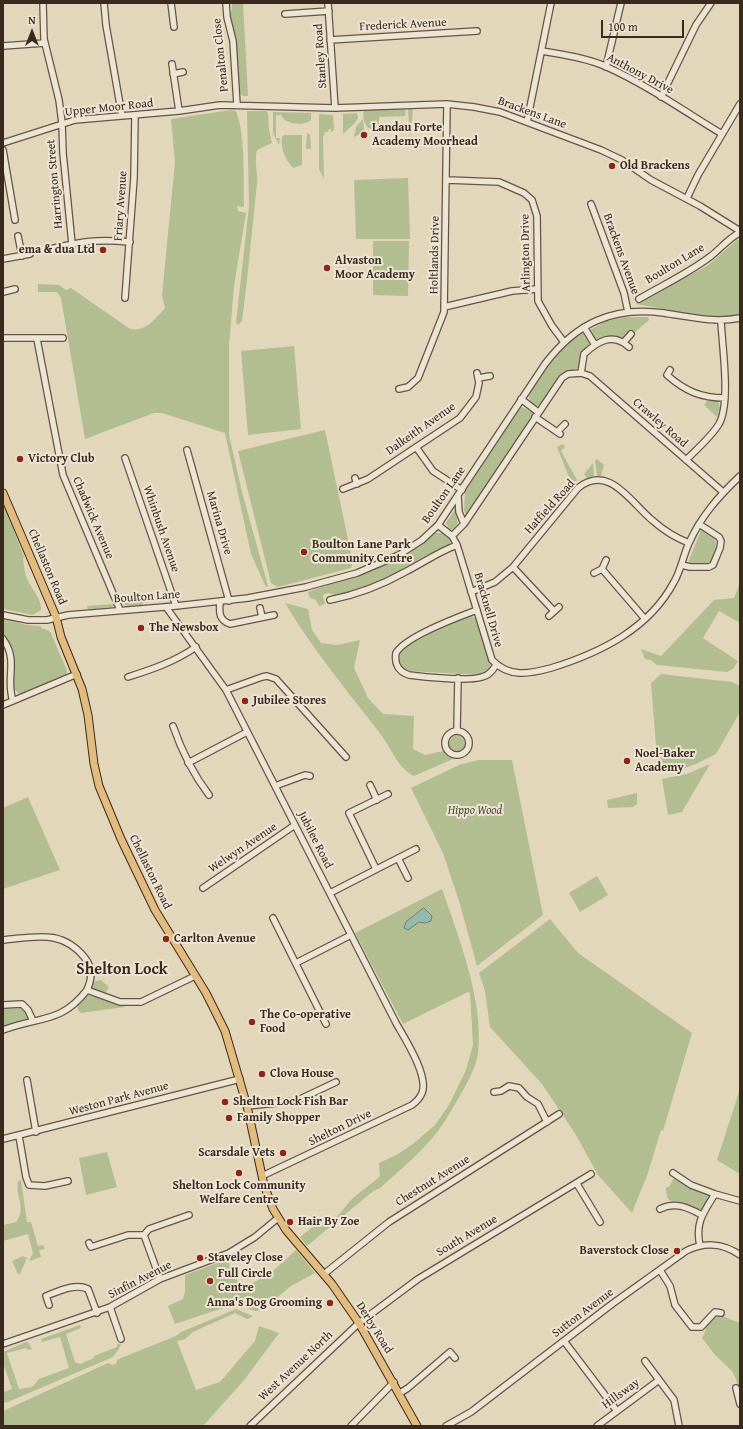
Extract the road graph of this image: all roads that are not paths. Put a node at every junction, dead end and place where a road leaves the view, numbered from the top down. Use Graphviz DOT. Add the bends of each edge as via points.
graph roads {
  1 [pos="43,3"];
  2 [pos="104,3"];
  3 [pos="171,3"];
  4 [pos="226,3"];
  5 [pos="328,3"];
  6 [pos="551,3"];
  7 [pos="621,3"];
  8 [pos="711,3"];
  9 [pos="329,11"];
  10 [pos="285,14"];
  11 [pos="174,27"];
  12 [pos="477,31"];
  13 [pos="330,40"];
  14 [pos="45,43"];
  15 [pos="3,46"];
  16 [pos="542,51"];
  17 [pos="172,64"];
  18 [pos="606,67"];
  19 [pos="184,72"];
  20 [pos="173,74"];
  21 [pos="661,97"];
  22 [pos="447,104"];
  23 [pos="740,104"];
  24 [pos="220,105"];
  25 [pos="237,105"];
  26 [pos="335,108"];
  27 [pos="179,111"];
  28 [pos="136,115"];
  29 [pos="122,116"];
  30 [pos="528,122"];
  31 [pos="62,123"];
  32 [pos="722,134"];
  33 [pos="3,143"];
  34 [pos="3,150"];
  35 [pos="447,180"];
  36 [pos="687,198"];
  37 [pos="591,204"];
  38 [pos="15,220"];
  39 [pos="740,232"];
  40 [pos="18,236"];
  41 [pos="130,242"];
  42 [pos="72,244"];
  43 [pos="50,249"];
  44 [pos="30,254"];
  45 [pos="22,256"];
  46 [pos="3,259"];
  47 [pos="15,289"];
  48 [pos="537,289"];
  49 [pos="3,292"];
  50 [pos="124,298"];
  51 [pos="639,299"];
  52 [pos="444,307"];
  53 [pos="628,312"];
  54 [pos="740,318"];
  55 [pos="721,321"];
  56 [pos="584,327"];
  57 [pos="631,334"];
  58 [pos="3,338"];
  59 [pos="63,338"];
  60 [pos="37,339"];
  61 [pos="564,342"];
  62 [pos="624,342"];
  63 [pos="595,345"];
  64 [pos="629,347"];
  65 [pos="670,370"];
  66 [pos="582,373"];
  67 [pos="490,376"];
  68 [pos="399,389"];
  69 [pos="725,398"];
  70 [pos="521,399"];
  71 [pos="537,414"];
  72 [pos="565,424"];
  73 [pos="416,447"];
  74 [pos="187,450"];
  75 [pos="125,458"];
  76 [pos="686,460"];
  77 [pos="740,476"];
  78 [pos="355,478"];
  79 [pos="357,484"];
  80 [pos="343,489"];
  81 [pos="462,490"];
  82 [pos="723,492"];
  83 [pos="3,493"];
  84 [pos="458,496"];
  85 [pos="464,524"];
  86 [pos="699,524"];
  87 [pos="438,525"];
  88 [pos="452,536"];
  89 [pos="689,543"];
  90 [pos="457,545"];
  91 [pos="606,560"];
  92 [pos="682,565"];
  93 [pos="513,567"];
  94 [pos="602,569"];
  95 [pos="594,572"];
  96 [pos="471,592"];
  97 [pos="330,600"];
  98 [pos="229,601"];
  99 [pos="220,602"];
  100 [pos="176,606"];
  101 [pos="166,607"];
  102 [pos="260,608"];
  103 [pos="120,610"];
  104 [pos="477,610"];
  105 [pos="3,615"];
  106 [pos="274,615"];
  107 [pos="549,616"];
  108 [pos="56,617"];
  109 [pos="262,618"];
  110 [pos="645,619"];
  111 [pos="3,639"];
  112 [pos="196,647"];
  113 [pos="496,665"];
  114 [pos="77,674"];
  115 [pos="128,677"];
  116 [pos="458,678"];
  117 [pos="226,690"];
  118 [pos="13,701"];
  119 [pos="3,705"];
  120 [pos="173,726"];
  121 [pos="457,730"];
  122 [pos="247,732"];
  123 [pos="346,757"];
  124 [pos="188,763"];
  125 [pos="310,776"];
  126 [pos="370,785"];
  127 [pos="275,786"];
  128 [pos="388,794"];
  129 [pos="209,795"];
  130 [pos="377,800"];
  131 [pos="295,825"];
  132 [pos="416,849"];
  133 [pos="398,858"];
  134 [pos="376,869"];
  135 [pos="408,878"];
  136 [pos="203,888"];
  137 [pos="330,893"];
  138 [pos="273,918"];
  139 [pos="351,935"];
  140 [pos="3,940"];
  141 [pos="296,963"];
  142 [pos="195,976"];
  143 [pos="87,990"];
  144 [pos="3,1005"];
  145 [pos="33,1021"];
  146 [pos="326,1024"];
  147 [pos="3,1030"];
  148 [pos="240,1079"];
  149 [pos="26,1080"];
  150 [pos="336,1082"];
  151 [pos="423,1092"];
  152 [pos="494,1092"];
  153 [pos="247,1106"];
  154 [pos="559,1114"];
  155 [pos="547,1122"];
  156 [pos="36,1132"];
  157 [pos="19,1136"];
  158 [pos="3,1139"];
  159 [pos="673,1173"];
  160 [pos="591,1174"];
  161 [pos="262,1176"];
  162 [pos="68,1182"];
  163 [pos="577,1184"];
  164 [pos="715,1194"];
  165 [pos="740,1201"];
  166 [pos="660,1209"];
  167 [pos="189,1215"];
  168 [pos="702,1215"];
  169 [pos="278,1218"];
  170 [pos="600,1222"];
  171 [pos="144,1235"];
  172 [pos="89,1243"];
  173 [pos="700,1246"];
  174 [pos="302,1248"];
  175 [pos="740,1255"];
  176 [pos="660,1270"];
  177 [pos="324,1274"];
  178 [pos="160,1279"];
  179 [pos="49,1305"];
  180 [pos="110,1307"];
  181 [pos="97,1313"];
  182 [pos="721,1313"];
  183 [pos="359,1323"];
  184 [pos="121,1339"];
  185 [pos="564,1341"];
  186 [pos="3,1344"];
  187 [pos="455,1358"];
  188 [pos="645,1361"];
  189 [pos="659,1380"];
  190 [pos="394,1382"];
  191 [pos="736,1388"];
  192 [pos="400,1393"];
  193 [pos="740,1404"];
  194 [pos="617,1411"];
  195 [pos="250,1426"];
  196 [pos="351,1426"];
  197 [pos="417,1426"];
  198 [pos="446,1426"];
  199 [pos="597,1426"];
  200 [pos="679,1426"];
  1 -- 14 [label="street, Harrington Street"];
  2 -- 29 [label="street"];
  3 -- 11 [label="street"];
  4 -- 25 [label="street, Penalton Close" via="233,41"];
  5 -- 9 [label="street, Stanley Road"];
  6 -- 16 [label="street"];
  7 -- 18 [label="street"];
  8 -- 21 [label="street" via="696,25"];
  9 -- 10 [label="street"];
  9 -- 13 [label="street, Stanley Road"];
  12 -- 13 [label="street, Frederick Avenue"];
  13 -- 26 [label="street, Stanley Road"];
  14 -- 15 [label="street"];
  14 -- 31 [label="street, Harrington Street" via="58,94"];
  16 -- 18 [label="street, Anthony Drive"];
  16 -- 30 [label="street"];
  17 -- 20 [label="street"];
  18 -- 21 [label="street, Anthony Drive"];
  19 -- 20 [label="street"];
  20 -- 27 [label="street"];
  21 -- 32 [label="street, Anthony Drive"];
  22 -- 26 [label="street, Brackens Lane"];
  22 -- 30 [label="street, Brackens Lane" via="494,110"];
  22 -- 35 [label="street, Holtlands Drive"];
  23 -- 32 [label="street"];
  24 -- 25 [label="street, Brackens Lane"];
  24 -- 27 [label="street, Upper Moor Road"];
  25 -- 26 [label="street, Brackens Lane"];
  27 -- 28 [label="street, Upper Moor Road"];
  28 -- 29 [label="street, Upper Moor Road"];
  28 -- 41 [label="street, Friary Avenue"];
  29 -- 31 [label="street, Upper Moor Road"];
  30 -- 36 [label="street, Brackens Lane" via="606,152 651,180"];
  31 -- 33 [label="street, Upper Moor Road"];
  31 -- 42 [label="street, Harrington Street"];
  32 -- 36 [label="street"];
  34 -- 38 [label="street"];
  35 -- 48 [label="street, Arlington Drive" via="499,182 524,193 532,200 537,216"];
  35 -- 52 [label="street, Holtlands Drive"];
  36 -- 39 [label="street, Brackens Lane"];
  37 -- 53 [label="street, Brackens Avenue" via="624,293"];
  39 -- 51 [label="street, Boulton Lane" via="700,264"];
  40 -- 45 [label="street"];
  41 -- 42 [label="street" via="102,239"];
  41 -- 50 [label="street, Friary Avenue"];
  42 -- 43 [label="street"];
  44 -- 45 [label="street"];
  45 -- 46 [label="street"];
  47 -- 49 [label="street"];
  48 -- 52 [label="street" via="512,291"];
  48 -- 61 [label="street, Arlington Drive" via="538,304"];
  52 -- 68 [label="street, Holtlands Drive" via="418,378 408,387"];
  53 -- 55 [label="street, Boulton Lane" via="647,311"];
  53 -- 56 [label="street, Boulton Lane" via="602,317"];
  54 -- 55 [label="street, Boulton Lane"];
  55 -- 69 [label="street"];
  56 -- 61 [label="street, Boulton Lane"];
  56 -- 63 [label="street"];
  57 -- 62 [label="street"];
  58 -- 60 [label="street"];
  59 -- 60 [label="street"];
  60 -- 103 [label="street, Chadwick Avenue" via="60,465 69,492"];
  61 -- 70 [label="street, Boulton Lane" via="546,362"];
  62 -- 63 [label="street" via="611,339"];
  62 -- 64 [label="street"];
  63 -- 66 [label="street" via="584,354"];
  65 -- 69 [label="street" via="667,374 688,391 708,397"];
  66 -- 71 [label="street" via="571,373 562,378"];
  66 -- 76 [label="street, Crawley Road" via="590,376"];
  67 -- 73 [label="street, Dalkeith Avenue" via="477,375 479,388 464,414"];
  69 -- 76 [label="street" via="719,423"];
  70 -- 71 [label="street"];
  70 -- 81 [label="street, Boulton Lane"];
  71 -- 72 [label="street" via="558,433"];
  71 -- 85 [label="street"];
  73 -- 79 [label="street, Dalkeith Avenue"];
  73 -- 81 [label="street" via="433,471"];
  74 -- 98 [label="street, Marina Drive"];
  75 -- 100 [label="street, Whinbush Avenue"];
  76 -- 82 [label="street, Crawley Road"];
  77 -- 82 [label="street, Bracknell Drive"];
  78 -- 79 [label="street"];
  79 -- 80 [label="street, Dalkeith Avenue"];
  81 -- 84 [label="street, Boulton Lane"];
  82 -- 86 [label="street, Bracknell Drive"];
  83 -- 108 [label="main road, Chellaston Road"];
  84 -- 85 [label="street" via="459,512"];
  84 -- 87 [label="street, Boulton Lane"];
  85 -- 88 [label="street"];
  86 -- 89 [label="street, Bracknell Drive"];
  86 -- 92 [label="street" via="720,537 718,554 713,565 709,567"];
  87 -- 88 [label="street"];
  87 -- 98 [label="street, Boulton Lane" via="406,551 362,571 285,591"];
  88 -- 90 [label="street, Bracknell Drive"];
  89 -- 92 [label="street, Bracknell Drive"];
  89 -- 93 [label="street, Hatfield Road" via="655,523 612,484 594,481 578,488"];
  90 -- 96 [label="street, Bracknell Drive"];
  90 -- 97 [label="street" via="391,579"];
  91 -- 94 [label="street"];
  92 -- 110 [label="street, Bracknell Drive" via="664,598"];
  93 -- 96 [label="street, Hatfield Road" via="495,582"];
  93 -- 107 [label="street" via="556,609"];
  94 -- 95 [label="street"];
  94 -- 110 [label="street"];
  96 -- 104 [label="street, Bracknell Drive"];
  98 -- 99 [label="street, Boulton Lane"];
  99 -- 100 [label="street, Boulton Lane"];
  99 -- 109 [label="street" via="220,617 228,623"];
  100 -- 101 [label="street, Boulton Lane"];
  101 -- 103 [label="street, Boulton Lane"];
  101 -- 112 [label="street, Jubilee Road"];
  102 -- 109 [label="street"];
  103 -- 108 [label="street, Boulton Lane"];
  104 -- 113 [label="street, Bracknell Drive" via="490,657"];
  104 -- 116 [label="street" via="429,630 403,646 396,656 398,667 406,674"];
  105 -- 108 [label="street, Boulton Lane" via="28,620 47,620"];
  106 -- 109 [label="street"];
  108 -- 114 [label="main road, Chellaston Road" via="61,637"];
  110 -- 113 [label="street, Bracknell Drive" via="608,645 540,671 516,674"];
  111 -- 118 [label="street" via="12,656 9,687"];
  112 -- 115 [label="street" via="159,668"];
  112 -- 117 [label="street, Jubilee Road"];
  113 -- 116 [label="street" via="483,677"];
  114 -- 118 [label="street"];
  114 -- 142 [label="main road, Chellaston Road" via="87,711 99,786 148,897"];
  116 -- 121 [label="street"];
  117 -- 122 [label="street, Jubilee Road"];
  117 -- 123 [label="street" via="272,676"];
  118 -- 119 [label="street"];
  120 -- 124 [label="street"];
  121 -- 121 [label="street" via="450,733 446,740 448,750 455,754 465,752 469,745 466,735"];
  122 -- 124 [label="street"];
  122 -- 127 [label="street, Jubilee Road"];
  124 -- 129 [label="street"];
  125 -- 127 [label="street" via="305,775"];
  126 -- 130 [label="street"];
  127 -- 131 [label="street, Jubilee Road"];
  128 -- 130 [label="street"];
  130 -- 134 [label="street" via="349,813"];
  131 -- 136 [label="street, Welwyn Avenue"];
  131 -- 137 [label="street, Jubilee Road"];
  132 -- 133 [label="street"];
  133 -- 134 [label="street"];
  133 -- 135 [label="street"];
  134 -- 137 [label="street"];
  137 -- 139 [label="street, Jubilee Road"];
  138 -- 141 [label="street"];
  139 -- 141 [label="street"];
  139 -- 151 [label="street, Jubilee Road" via="419,1068"];
  140 -- 143 [label="street" via="48,937 68,942 80,951 91,967"];
  141 -- 146 [label="street"];
  142 -- 143 [label="street" via="141,1002 120,1002"];
  142 -- 148 [label="main road, Chellaston Road" via="219,1016"];
  143 -- 145 [label="street" via="63,1013"];
  144 -- 145 [label="street" via="22,1004"];
  145 -- 147 [label="street"];
  148 -- 153 [label="main road, Chellaston Road"];
  148 -- 156 [label="street, Weston Park Avenue"];
  149 -- 156 [label="street"];
  150 -- 153 [label="street" via="296,1101"];
  151 -- 161 [label="street, Shelton Drive" via="408,1108"];
  152 -- 155 [label="street" via="501,1091 508,1083 518,1088 538,1104"];
  153 -- 161 [label="main road, Chellaston Road"];
  154 -- 155 [label="street, Chestnut Avenue"];
  155 -- 177 [label="street, Chestnut Avenue" via="389,1222"];
  156 -- 157 [label="street, Weston Park Avenue"];
  157 -- 158 [label="street, Weston Park Avenue"];
  157 -- 162 [label="street" via="29,1185"];
  159 -- 164 [label="street" via="691,1185"];
  160 -- 163 [label="street, South Avenue"];
  161 -- 169 [label="main road, Chellaston Road"];
  163 -- 170 [label="street"];
  163 -- 183 [label="street, South Avenue" via="418,1279"];
  164 -- 165 [label="street"];
  164 -- 168 [label="street"];
  166 -- 168 [label="street" via="677,1205"];
  167 -- 171 [label="street" via="149,1229"];
  168 -- 173 [label="street" via="697,1230"];
  169 -- 174 [label="main road, Chellaston Road"];
  169 -- 178 [label="street, Sinfin Avenue" via="229,1253"];
  171 -- 172 [label="street" via="128,1235 91,1247"];
  171 -- 178 [label="street"];
  173 -- 175 [label="street, Sutton Avenue" via="721,1246"];
  173 -- 176 [label="street, Sutton Avenue" via="686,1250"];
  174 -- 177 [label="main road, Derby Road"];
  176 -- 182 [label="street" via="670,1286 675,1305 692,1327 701,1327 714,1312"];
  176 -- 185 [label="street, Sutton Avenue"];
  177 -- 183 [label="main road, Derby Road"];
  178 -- 180 [label="street, Sinfin Avenue"];
  179 -- 181 [label="street" via="46,1296 69,1288 85,1287"];
  180 -- 181 [label="street, Sinfin Avenue"];
  180 -- 184 [label="street"];
  181 -- 186 [label="street, Sinfin Avenue"];
  183 -- 190 [label="main road, Derby Road"];
  183 -- 195 [label="street, West Avenue North"];
  185 -- 194 [label="street"];
  185 -- 198 [label="street, Sutton Avenue" via="471,1412"];
  187 -- 192 [label="street" via="450,1352"];
  188 -- 189 [label="street"];
  189 -- 194 [label="street, Hillsway"];
  189 -- 200 [label="street" via="674,1400"];
  190 -- 192 [label="main road, Derby Road"];
  190 -- 196 [label="street"];
  191 -- 193 [label="street"];
  192 -- 197 [label="main road, Derby Road"];
  194 -- 199 [label="street, Hillsway"];
}
